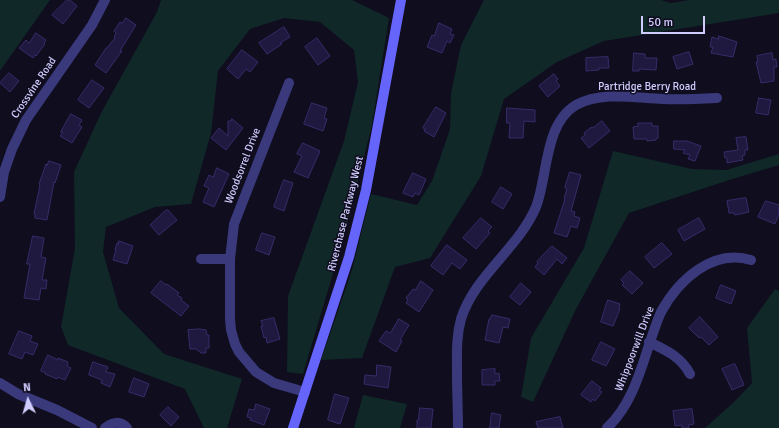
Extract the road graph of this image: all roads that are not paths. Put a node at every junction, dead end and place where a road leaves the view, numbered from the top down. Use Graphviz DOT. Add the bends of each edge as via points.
graph roads {
  1 [pos="105,0"];
  2 [pos="401,0"];
  3 [pos="288,84"];
  4 [pos="717,98"];
  5 [pos="0,197"];
  6 [pos="201,259"];
  7 [pos="230,259"];
  8 [pos="751,260"];
  9 [pos="649,342"];
  10 [pos="690,374"];
  11 [pos="0,383"];
  12 [pos="305,392"];
  13 [pos="92,428"];
  14 [pos="105,428"];
  15 [pos="127,428"];
  16 [pos="293,428"];
  17 [pos="458,428"];
  18 [pos="607,428"];
  1 -- 5 [label="street, Crossvine Road" via="92,25 26,120 4,172"];
  2 -- 12 [label="street, Riverchase Parkway West" via="366,190 349,257"];
  3 -- 7 [label="street, Woodsorrel Drive" via="234,224"];
  4 -- 17 [label="street, Partridge Berry Road" via="689,100 606,97 588,100 575,106 559,122 553,136 536,207 520,234 470,297 461,319 456,344"];
  6 -- 7 [label="street"];
  7 -- 12 [label="street, Woodsorrel Drive" via="231,330 239,352 256,372 267,380"];
  8 -- 9 [label="street, Whippoorwill Drive" via="730,257 707,265 686,278 660,312"];
  9 -- 10 [label="street" via="672,353"];
  9 -- 18 [label="street, Whippoorwill Drive" via="630,397 618,418"];
  11 -- 13 [label="street"];
  12 -- 16 [label="street, Riverchase Parkway West"];
  14 -- 15 [label="street" via="118,422"];
}
